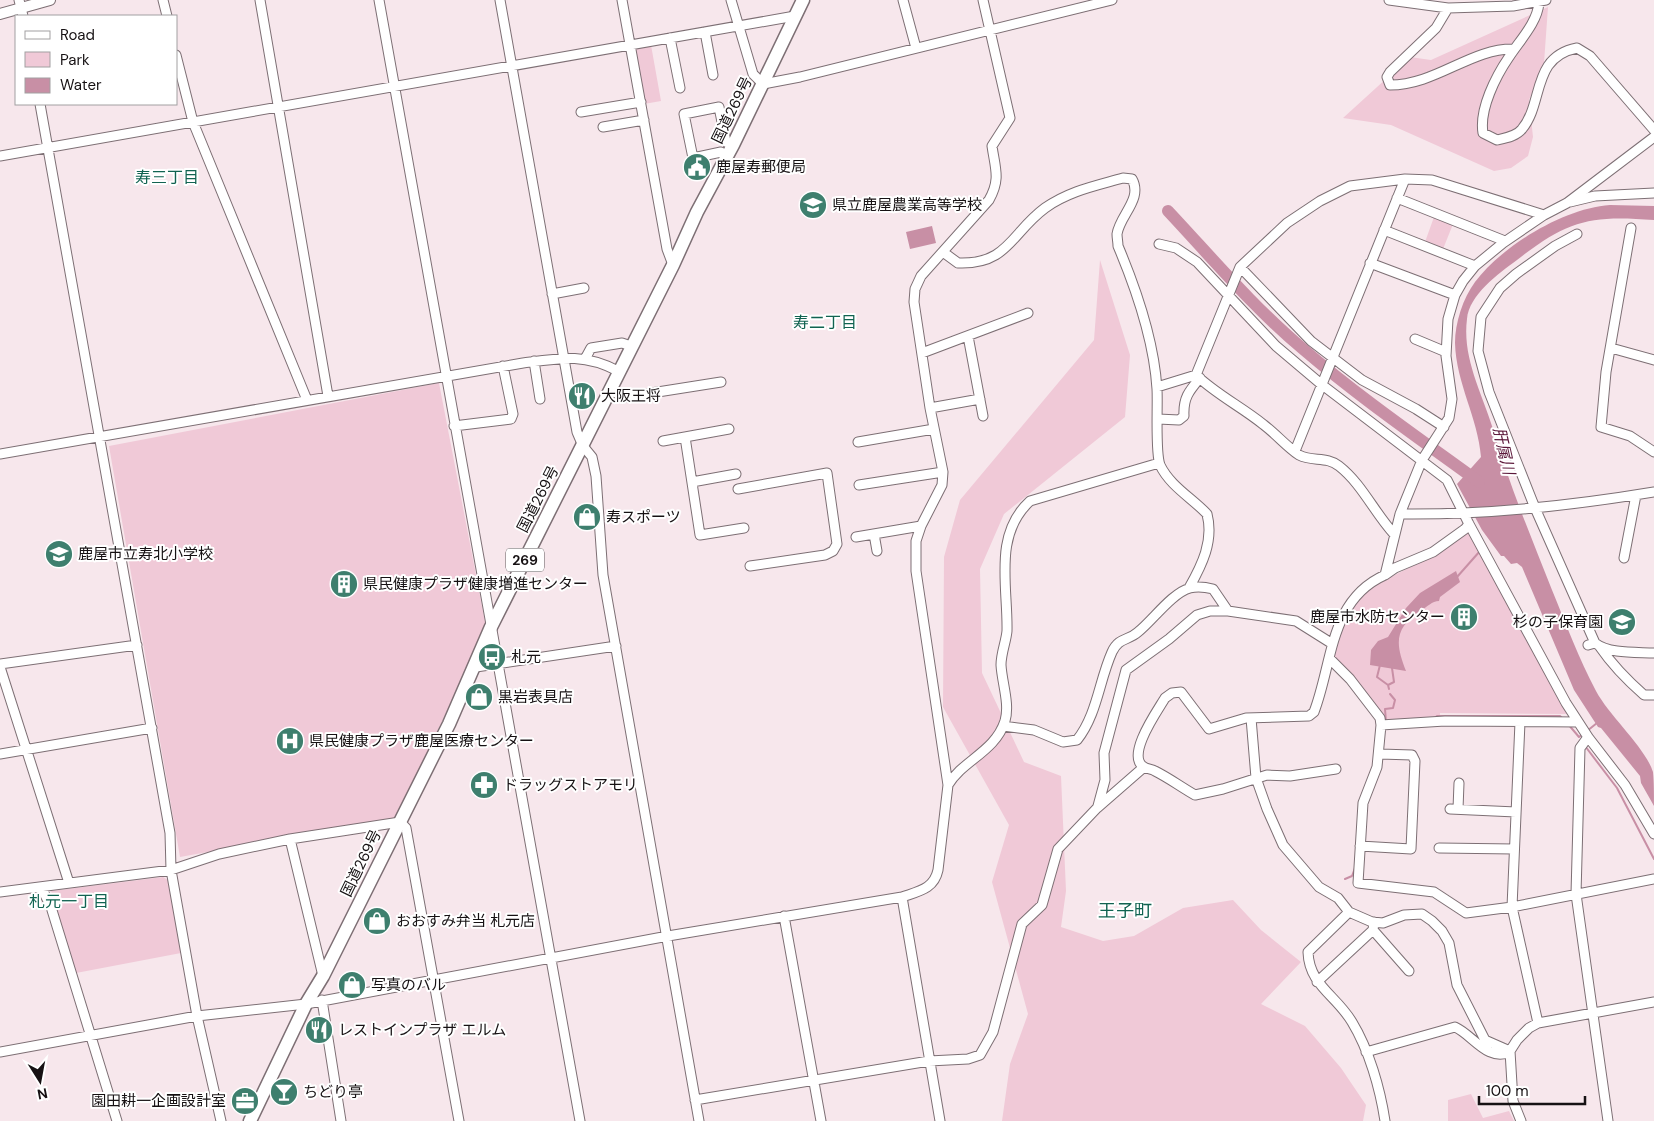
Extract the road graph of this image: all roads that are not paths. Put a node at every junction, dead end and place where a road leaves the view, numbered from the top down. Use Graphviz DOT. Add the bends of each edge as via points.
graph roads {
  1 [pos="50,0"];
  2 [pos="163,0"];
  3 [pos="260,0"];
  4 [pos="379,0"];
  5 [pos="500,0"];
  6 [pos="622,0"];
  7 [pos="731,0"];
  8 [pos="803,0"];
  9 [pos="903,0"];
  10 [pos="983,0"];
  11 [pos="1112,0"];
  12 [pos="1389,0"];
  13 [pos="1543,2"];
  14 [pos="21,8"];
  15 [pos="1448,8"];
  16 [pos="0,14"];
  17 [pos="167,15"];
  18 [pos="795,16"];
  19 [pos="739,26"];
  20 [pos="990,30"];
  21 [pos="704,32"];
  22 [pos="670,38"];
  23 [pos="630,45"];
  24 [pos="916,48"];
  25 [pos="1514,49"];
  26 [pos="178,63"];
  27 [pos="512,66"];
  28 [pos="713,75"];
  29 [pos="763,84"];
  30 [pos="394,87"];
  31 [pos="680,88"];
  32 [pos="641,102"];
  33 [pos="40,105"];
  34 [pos="279,107"];
  35 [pos="581,112"];
  36 [pos="644,120"];
  37 [pos="193,122"];
  38 [pos="603,127"];
  39 [pos="1654,130"];
  40 [pos="1654,136"];
  41 [pos="48,147"];
  42 [pos="730,150"];
  43 [pos="0,156"];
  44 [pos="1405,179"];
  45 [pos="1654,193"];
  46 [pos="1397,198"];
  47 [pos="1567,203"];
  48 [pos="1544,214"];
  49 [pos="1631,228"];
  50 [pos="1384,230"];
  51 [pos="1577,234"];
  52 [pos="1505,241"];
  53 [pos="1160,244"];
  54 [pos="944,252"];
  55 [pos="1370,263"];
  56 [pos="673,265"];
  57 [pos="1475,266"];
  58 [pos="1240,267"];
  59 [pos="584,288"];
  60 [pos="552,294"];
  61 [pos="1455,295"];
  62 [pos="1229,297"];
  63 [pos="1028,313"];
  64 [pos="968,336"];
  65 [pos="1415,339"];
  66 [pos="631,346"];
  67 [pos="1611,348"];
  68 [pos="1446,352"];
  69 [pos="922,353"];
  70 [pos="564,357"];
  71 [pos="1332,357"];
  72 [pos="585,359"];
  73 [pos="1654,360"];
  74 [pos="534,361"];
  75 [pos="503,366"];
  76 [pos="618,371"];
  77 [pos="445,375"];
  78 [pos="1198,377"];
  79 [pos="721,382"];
  80 [pos="1176,383"];
  81 [pos="1321,384"];
  82 [pos="1157,387"];
  83 [pos="610,390"];
  84 [pos="1186,395"];
  85 [pos="328,396"];
  86 [pos="980,399"];
  87 [pos="307,400"];
  88 [pos="540,400"];
  89 [pos="930,408"];
  90 [pos="983,416"];
  91 [pos="1158,419"];
  92 [pos="454,426"];
  93 [pos="729,429"];
  94 [pos="934,429"];
  95 [pos="1442,429"];
  96 [pos="100,436"];
  97 [pos="685,437"];
  98 [pos="663,441"];
  99 [pos="858,442"];
  100 [pos="583,446"];
  101 [pos="1295,451"];
  102 [pos="1654,452"];
  103 [pos="0,454"];
  104 [pos="1422,460"];
  105 [pos="1159,463"];
  106 [pos="943,472"];
  107 [pos="736,474"];
  108 [pos="692,482"];
  109 [pos="859,486"];
  110 [pos="738,489"];
  111 [pos="1654,492"];
  112 [pos="1636,495"];
  113 [pos="1535,508"];
  114 [pos="1400,514"];
  115 [pos="1467,514"];
  116 [pos="1469,524"];
  117 [pos="921,526"];
  118 [pos="744,528"];
  119 [pos="874,534"];
  120 [pos="1394,534"];
  121 [pos="856,537"];
  122 [pos="877,551"];
  123 [pos="1624,558"];
  124 [pos="750,566"];
  125 [pos="1385,575"];
  126 [pos="1189,588"];
  127 [pos="1228,610"];
  128 [pos="491,627"];
  129 [pos="1331,643"];
  130 [pos="137,645"];
  131 [pos="1594,645"];
  132 [pos="616,646"];
  133 [pos="1654,653"];
  134 [pos="1329,658"];
  135 [pos="499,664"];
  136 [pos="0,665"];
  137 [pos="476,667"];
  138 [pos="1654,695"];
  139 [pos="1251,718"];
  140 [pos="1520,722"];
  141 [pos="1578,722"];
  142 [pos="1381,725"];
  143 [pos="1003,726"];
  144 [pos="152,728"];
  145 [pos="1588,737"];
  146 [pos="27,750"];
  147 [pos="0,754"];
  148 [pos="1380,754"];
  149 [pos="1144,767"];
  150 [pos="1336,769"];
  151 [pos="1256,778"];
  152 [pos="1459,783"];
  153 [pos="948,785"];
  154 [pos="1097,808"];
  155 [pos="1516,812"];
  156 [pos="400,822"];
  157 [pos="1654,834"];
  158 [pos="290,839"];
  159 [pos="1360,846"];
  160 [pos="1439,848"];
  161 [pos="1514,849"];
  162 [pos="171,870"];
  163 [pos="1654,879"];
  164 [pos="70,883"];
  165 [pos="40,887"];
  166 [pos="0,892"];
  167 [pos="1576,894"];
  168 [pos="902,897"];
  169 [pos="1512,907"];
  170 [pos="1349,912"];
  171 [pos="784,916"];
  172 [pos="1373,926"];
  173 [pos="668,936"];
  174 [pos="551,957"];
  175 [pos="1409,971"];
  176 [pos="323,976"];
  177 [pos="435,978"];
  178 [pos="1317,982"];
  179 [pos="322,1000"];
  180 [pos="1654,1002"];
  181 [pos="306,1004"];
  182 [pos="1593,1013"];
  183 [pos="198,1016"];
  184 [pos="1538,1023"];
  185 [pos="92,1036"];
  186 [pos="1510,1051"];
  187 [pos="0,1052"];
  188 [pos="1366,1052"];
  189 [pos="929,1061"];
  190 [pos="813,1080"];
  191 [pos="696,1100"];
  192 [pos="117,1121"];
  193 [pos="221,1121"];
  194 [pos="250,1121"];
  195 [pos="341,1121"];
  196 [pos="459,1121"];
  197 [pos="580,1121"];
  198 [pos="699,1121"];
  199 [pos="820,1121"];
  200 [pos="940,1121"];
  201 [pos="1385,1121"];
  202 [pos="1522,1121"];
  203 [pos="1608,1121"];
  1 -- 14 [label="main road"];
  2 -- 17 [label="street"];
  3 -- 34 [label="street"];
  4 -- 30 [label="street"];
  5 -- 27 [label="street"];
  6 -- 23 [label="street"];
  7 -- 19 [label="street"];
  8 -- 18 [label="highway, 国道269号 / 269"];
  9 -- 24 [label="street"];
  10 -- 20 [label="street"];
  11 -- 20 [label="street"];
  12 -- 15 [label="street"];
  13 -- 15 [label="street"];
  13 -- 25 [label="street"];
  14 -- 16 [label="main road"];
  15 -- 25 [label="street" via="1436,28 1390,72 1387,77 1390,85 1408,84 1490,51"];
  18 -- 19 [label="street"];
  18 -- 29 [label="highway, 国道269号 / 269"];
  19 -- 21 [label="street"];
  19 -- 29 [label="street" via="753,74"];
  20 -- 24 [label="street"];
  20 -- 54 [label="street" via="1010,118 992,146 998,178 996,188"];
  21 -- 22 [label="street"];
  21 -- 28 [label="street"];
  22 -- 23 [label="street"];
  22 -- 31 [label="street"];
  23 -- 27 [label="street"];
  23 -- 32 [label="street"];
  24 -- 29 [label="street"];
  25 -- 39 [label="street" via="1499,72 1486,106 1482,126 1488,137 1497,140 1521,130 1528,120 1545,72 1566,50 1577,48 1607,73"];
  26 -- 37 [label="street"];
  27 -- 30 [label="street"];
  27 -- 60 [label="street"];
  29 -- 42 [label="highway, 国道269号 / 269"];
  30 -- 34 [label="street"];
  30 -- 77 [label="street"];
  32 -- 35 [label="street"];
  32 -- 36 [label="street"];
  33 -- 41 [label="street"];
  34 -- 37 [label="street"];
  34 -- 85 [label="street"];
  36 -- 38 [label="street"];
  36 -- 56 [label="street" via="667,249"];
  37 -- 41 [label="street"];
  37 -- 87 [label="street"];
  40 -- 47 [label="street"];
  41 -- 43 [label="street"];
  41 -- 96 [label="street"];
  42 -- 42 [label="street" via="719,107 684,114 693,158"];
  42 -- 56 [label="highway, 国道269号 / 269"];
  44 -- 46 [label="street"];
  44 -- 48 [label="street" via="1443,182"];
  44 -- 58 [label="street" via="1350,186 1320,201 1287,223"];
  45 -- 47 [label="street" via="1595,196"];
  46 -- 50 [label="street"];
  46 -- 52 [label="street"];
  47 -- 48 [label="street"];
  48 -- 52 [label="street"];
  49 -- 67 [label="street"];
  50 -- 55 [label="street"];
  50 -- 57 [label="street"];
  51 -- 113 [label="street" via="1555,246 1500,288 1482,317 1478,333 1478,351 1486,382"];
  52 -- 57 [label="street"];
  53 -- 62 [label="street" via="1176,248 1197,262"];
  54 -- 69 [label="street" via="930,264 915,289"];
  54 -- 82 [label="street" via="958,262 997,256 1028,222 1070,193 1123,178 1132,179 1133,201 1117,234 1118,246 1143,312"];
  55 -- 61 [label="street"];
  55 -- 71 [label="street"];
  56 -- 66 [label="highway, 国道269号 / 269"];
  57 -- 61 [label="street"];
  58 -- 62 [label="street"];
  58 -- 71 [label="street" via="1286,317"];
  59 -- 60 [label="street"];
  60 -- 70 [label="street"];
  61 -- 68 [label="street" via="1448,319"];
  62 -- 78 [label="street"];
  62 -- 81 [label="street" via="1276,346"];
  63 -- 64 [label="street"];
  64 -- 69 [label="street"];
  64 -- 86 [label="street"];
  65 -- 68 [label="street"];
  66 -- 72 [label="street" via="622,343 591,348"];
  66 -- 76 [label="highway, 国道269号 / 269"];
  67 -- 73 [label="street"];
  67 -- 102 [label="street" via="1601,427 1630,436"];
  68 -- 95 [label="street" via="1452,399 1449,418"];
  69 -- 89 [label="street"];
  70 -- 72 [label="street"];
  70 -- 74 [label="street"];
  70 -- 100 [label="street"];
  71 -- 81 [label="street"];
  71 -- 95 [label="street" via="1362,380 1416,408"];
  72 -- 76 [label="street"];
  74 -- 75 [label="street"];
  74 -- 88 [label="street"];
  75 -- 77 [label="street"];
  75 -- 92 [label="street" via="510,419"];
  76 -- 83 [label="highway, 国道269号 / 269"];
  77 -- 85 [label="street"];
  77 -- 92 [label="street"];
  78 -- 80 [label="street"];
  78 -- 84 [label="street"];
  78 -- 101 [label="street" via="1263,423"];
  79 -- 83 [label="street" via="626,397"];
  80 -- 82 [label="street"];
  80 -- 84 [label="street" via="1176,388"];
  81 -- 101 [label="street"];
  81 -- 104 [label="street"];
  82 -- 91 [label="street"];
  83 -- 100 [label="highway, 国道269号 / 269"];
  84 -- 91 [label="street" via="1184,416 1179,420"];
  85 -- 87 [label="street"];
  86 -- 89 [label="street"];
  86 -- 90 [label="street"];
  87 -- 96 [label="street"];
  89 -- 94 [label="street"];
  91 -- 105 [label="street"];
  92 -- 128 [label="street"];
  93 -- 97 [label="street"];
  94 -- 99 [label="street"];
  94 -- 106 [label="street"];
  95 -- 104 [label="street"];
  96 -- 103 [label="street"];
  96 -- 130 [label="street"];
  97 -- 98 [label="street"];
  97 -- 108 [label="street"];
  100 -- 128 [label="highway, 国道269号 / 269"];
  100 -- 132 [label="street" via="592,457 596,476 603,575"];
  101 -- 120 [label="street" via="1308,458 1323,458 1356,479 1381,520"];
  104 -- 114 [label="street"];
  104 -- 115 [label="street" via="1452,485"];
  105 -- 126 [label="street" via="1168,479 1208,514 1208,546"];
  105 -- 143 [label="street" via="1030,501 1020,510 1004,557 1007,632 1001,663 1006,706"];
  106 -- 109 [label="street"];
  106 -- 117 [label="street" via="942,485"];
  107 -- 108 [label="street"];
  108 -- 118 [label="street" via="700,535"];
  110 -- 124 [label="street" via="828,473 837,544 833,552"];
  111 -- 112 [label="street"];
  112 -- 113 [label="street"];
  112 -- 123 [label="street"];
  113 -- 115 [label="street"];
  113 -- 131 [label="street"];
  114 -- 115 [label="street"];
  114 -- 120 [label="street"];
  115 -- 116 [label="street"];
  116 -- 125 [label="street" via="1433,552"];
  116 -- 141 [label="street"];
  117 -- 119 [label="street"];
  117 -- 153 [label="street" via="916,541 916,571"];
  119 -- 121 [label="street"];
  119 -- 122 [label="street"];
  120 -- 125 [label="street"];
  125 -- 129 [label="street" via="1360,591"];
  126 -- 127 [label="street" via="1213,589"];
  126 -- 143 [label="street" via="1137,634 1120,640 1112,652 1086,729 1077,740 1063,742 1034,730"];
  127 -- 129 [label="street" via="1296,621"];
  127 -- 154 [label="street" via="1197,615 1126,670 1104,753 1104,780"];
  128 -- 135 [label="street"];
  128 -- 137 [label="highway, 国道269号 / 269"];
  129 -- 134 [label="street"];
  130 -- 136 [label="street"];
  130 -- 144 [label="street"];
  131 -- 133 [label="street"];
  131 -- 138 [label="street" via="1644,695"];
  132 -- 135 [label="street"];
  132 -- 173 [label="street"];
  134 -- 139 [label="street" via="1314,712 1308,716"];
  134 -- 142 [label="street" via="1350,679 1380,718"];
  135 -- 137 [label="street"];
  135 -- 174 [label="street"];
  136 -- 146 [label="street"];
  137 -- 156 [label="highway, 国道269号 / 269"];
  139 -- 149 [label="street" via="1209,729 1181,692 1172,693 1165,698 1141,738 1140,763"];
  139 -- 151 [label="street"];
  140 -- 141 [label="street"];
  140 -- 142 [label="street" via="1445,721"];
  140 -- 155 [label="street"];
  141 -- 145 [label="street"];
  142 -- 148 [label="street"];
  143 -- 153 [label="street" via="989,748 953,776"];
  144 -- 146 [label="street"];
  144 -- 162 [label="street" via="170,833"];
  145 -- 157 [label="street" via="1625,785"];
  145 -- 167 [label="street" via="1580,748"];
  146 -- 147 [label="street"];
  146 -- 164 [label="street"];
  148 -- 159 [label="street" via="1363,803"];
  148 -- 159 [label="street" via="1412,755 1415,761 1411,849"];
  149 -- 151 [label="street" via="1194,796"];
  149 -- 154 [label="street"];
  150 -- 151 [label="street"];
  151 -- 170 [label="street" via="1284,845 1320,887 1338,898"];
  152 -- 155 [label="street" via="1454,809"];
  153 -- 168 [label="street" via="936,878 926,888"];
  154 -- 189 [label="street" via="1058,849 1042,905 1022,924 993,1032 980,1055"];
  155 -- 161 [label="street"];
  156 -- 158 [label="street"];
  156 -- 176 [label="highway, 国道269号 / 269"];
  156 -- 177 [label="street" via="406,828"];
  158 -- 162 [label="street" via="219,854"];
  158 -- 176 [label="street"];
  159 -- 169 [label="street" via="1358,883 1434,892 1466,913"];
  160 -- 161 [label="street"];
  161 -- 169 [label="street"];
  162 -- 164 [label="street"];
  162 -- 183 [label="street"];
  163 -- 167 [label="street"];
  164 -- 165 [label="street"];
  165 -- 166 [label="street"];
  165 -- 185 [label="street" via="51,906"];
  167 -- 169 [label="street"];
  167 -- 182 [label="street"];
  168 -- 171 [label="street"];
  168 -- 189 [label="street"];
  169 -- 184 [label="street"];
  170 -- 172 [label="street"];
  170 -- 178 [label="street" via="1308,952 1308,966"];
  171 -- 173 [label="street"];
  171 -- 190 [label="street"];
  172 -- 175 [label="street"];
  172 -- 178 [label="street"];
  172 -- 186 [label="street" via="1413,914 1422,914 1432,921 1449,943 1457,985 1485,1040"];
  173 -- 174 [label="street"];
  173 -- 191 [label="street"];
  174 -- 177 [label="street"];
  174 -- 197 [label="street"];
  176 -- 181 [label="highway, 国道269号 / 269"];
  177 -- 179 [label="street"];
  177 -- 196 [label="street"];
  178 -- 188 [label="street" via="1352,1022"];
  179 -- 181 [label="street"];
  179 -- 195 [label="street"];
  180 -- 182 [label="street"];
  181 -- 183 [label="street"];
  181 -- 194 [label="highway, 国道269号 / 269"];
  182 -- 184 [label="street"];
  182 -- 203 [label="street"];
  183 -- 185 [label="street"];
  183 -- 193 [label="street"];
  184 -- 186 [label="street" via="1517,1040"];
  185 -- 187 [label="street"];
  185 -- 192 [label="street"];
  186 -- 188 [label="street" via="1497,1054 1481,1048 1465,1031 1454,1027"];
  186 -- 202 [label="street" via="1513,1101"];
  188 -- 201 [label="street"];
  189 -- 190 [label="street"];
  189 -- 200 [label="street"];
  190 -- 191 [label="street"];
  190 -- 199 [label="street"];
  191 -- 198 [label="street"];
}
